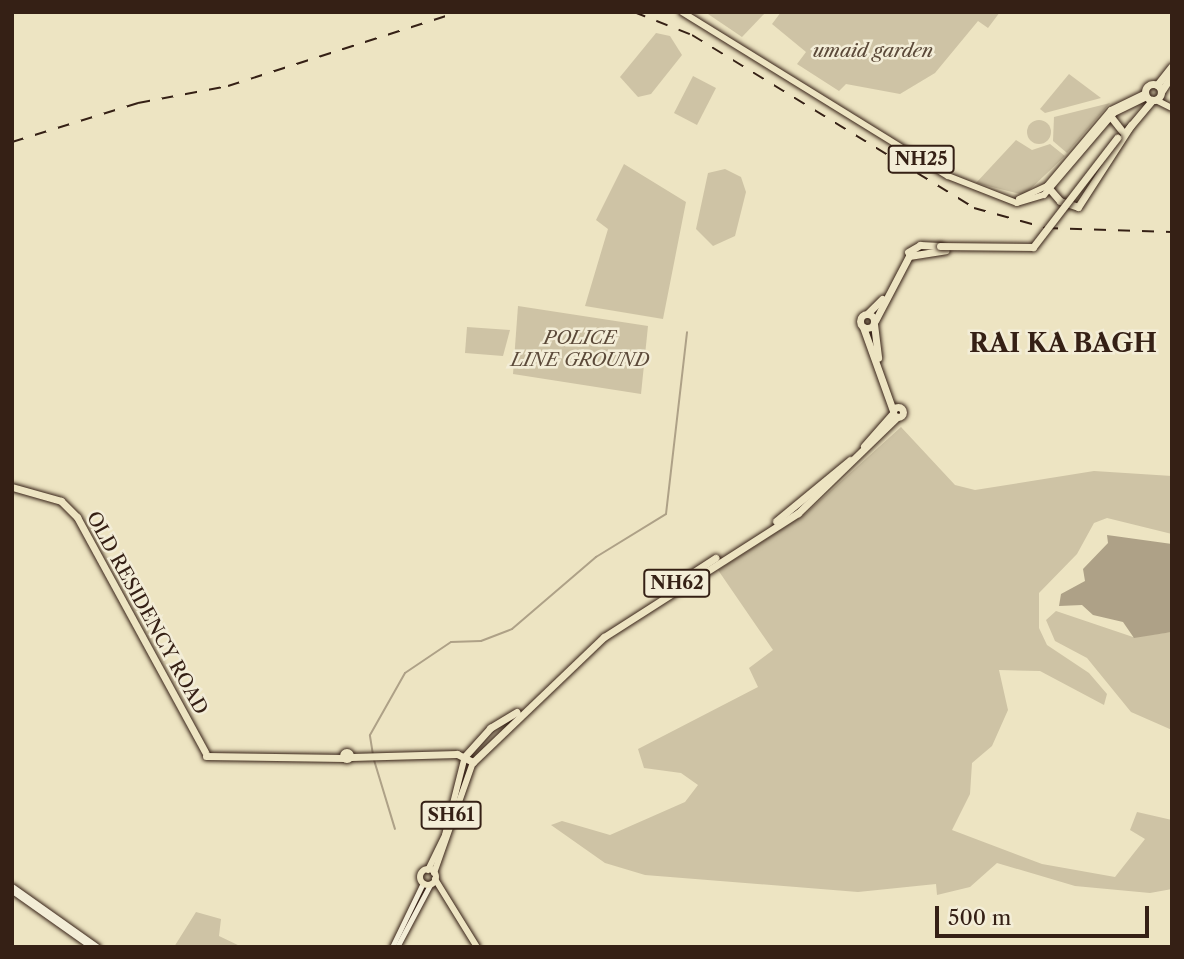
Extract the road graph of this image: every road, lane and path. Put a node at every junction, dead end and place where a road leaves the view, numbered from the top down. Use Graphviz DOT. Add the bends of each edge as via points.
graph roads {
  1 [pos="682,12"];
  2 [pos="691,12"];
  3 [pos="1172,66"];
  4 [pos="1172,75"];
  5 [pos="1157,85"];
  6 [pos="1153,96"];
  7 [pos="1172,106"];
  8 [pos="1111,117"];
  9 [pos="1130,125"];
  10 [pos="1119,136"];
  11 [pos="1075,156"];
  12 [pos="1048,188"];
  13 [pos="940,249"];
  14 [pos="868,313"];
  15 [pos="875,322"];
  16 [pos="863,327"];
  17 [pos="895,412"];
  18 [pos="12,488"];
  19 [pos="468,753"];
  20 [pos="473,762"];
  21 [pos="430,879"];
  22 [pos="12,889"];
  23 [pos="91,947"];
  24 [pos="98,947"];
  25 [pos="395,947"];
  26 [pos="477,947"];
  1 -- 12 [label="main road, NH25" via="963,185 1017,203"];
  2 -- 12 [label="main road, NH25" via="965,181 1020,199"];
  3 -- 5 [label="highway"];
  4 -- 6 [label="highway"];
  5 -- 6 [label="highway"];
  5 -- 6 [label="highway"];
  6 -- 7 [label="main road"];
  6 -- 8 [label="main road, NH25"];
  6 -- 9 [label="highway"];
  6 -- 10 [label="highway"];
  6 -- 11 [label="main road, NH25" via="1111,110"];
  8 -- 10 [label="highway"];
  8 -- 11 [label="main road, NH25"];
  9 -- 10 [label="highway"];
  9 -- 12 [label="highway" via="1078,207"];
  10 -- 13 [label="highway, bridge" via="1037,250"];
  11 -- 12 [label="main road, NH25"];
  13 -- 14 [label="highway" via="927,245 906,254"];
  13 -- 15 [label="highway" via="906,259"];
  14 -- 15 [label="highway"];
  14 -- 16 [label="highway" via="860,319"];
  15 -- 16 [label="highway"];
  15 -- 17 [label="highway" via="876,352"];
  16 -- 17 [label="highway"];
  17 -- 19 [label="highway, NH62" via="802,503 608,630"];
  17 -- 20 [label="highway, NH62" via="798,513 604,637"];
  18 -- 19 [label="highway, OLD RESIDENCY ROAD" via="61,501 77,517 205,754"];
  19 -- 20 [label="highway"];
  19 -- 21 [label="main road, SH61"];
  20 -- 21 [label="main road, SH61"];
  21 -- 25 [label="main road"];
  21 -- 26 [label="main road"];
  22 -- 23 [label="main road"];
  22 -- 24 [label="main road"];
}
